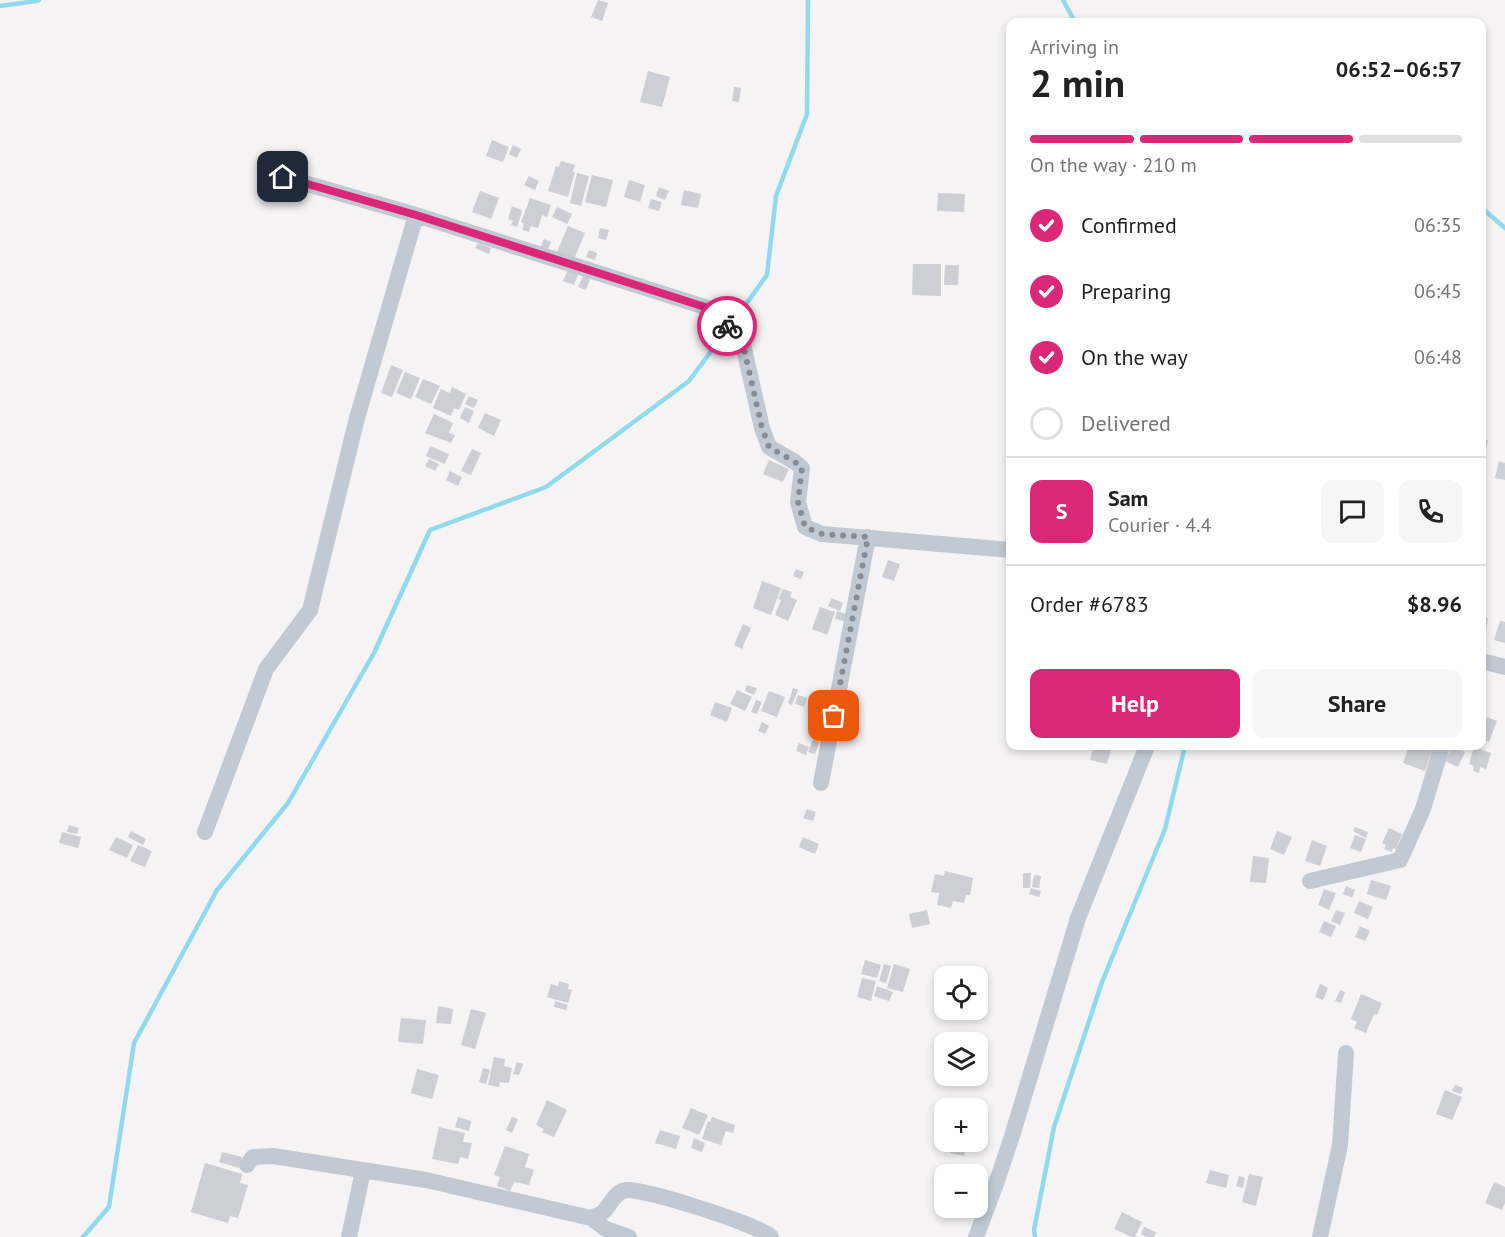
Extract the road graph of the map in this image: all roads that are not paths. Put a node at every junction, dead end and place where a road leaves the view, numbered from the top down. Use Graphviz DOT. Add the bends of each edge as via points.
graph roads {
  1 [pos="283,177"];
  2 [pos="416,215"];
  3 [pos="868,537"];
  4 [pos="1006,550"];
  5 [pos="1486,662"];
  6 [pos="1505,667"];
  7 [pos="1145,750"];
  8 [pos="1441,750"];
  9 [pos="821,783"];
  10 [pos="205,832"];
  11 [pos="1310,881"];
  12 [pos="1346,1053"];
  13 [pos="247,1165"];
  14 [pos="363,1171"];
  15 [pos="591,1218"];
  16 [pos="349,1237"];
  17 [pos="629,1237"];
  18 [pos="771,1237"];
  19 [pos="976,1237"];
  20 [pos="1320,1237"];
  1 -- 2 [label="street"];
  2 -- 3 [label="street" via="705,307 742,340 769,447 802,468 798,502 805,527 822,534"];
  2 -- 10 [label="street" via="357,418 310,610 266,669"];
  3 -- 4 [label="street"];
  3 -- 9 [label="street"];
  5 -- 6 [label="street"];
  7 -- 19 [label="street" via="1078,918 1012,1136"];
  8 -- 11 [label="street" via="1423,809 1400,860"];
  12 -- 20 [label="street" via="1340,1145"];
  13 -- 14 [label="street" via="253,1157 273,1156"];
  14 -- 15 [label="street" via="426,1180"];
  14 -- 16 [label="street"];
  15 -- 17 [label="street" via="606,1229"];
  15 -- 18 [label="street" via="625,1190 740,1221"];
}
